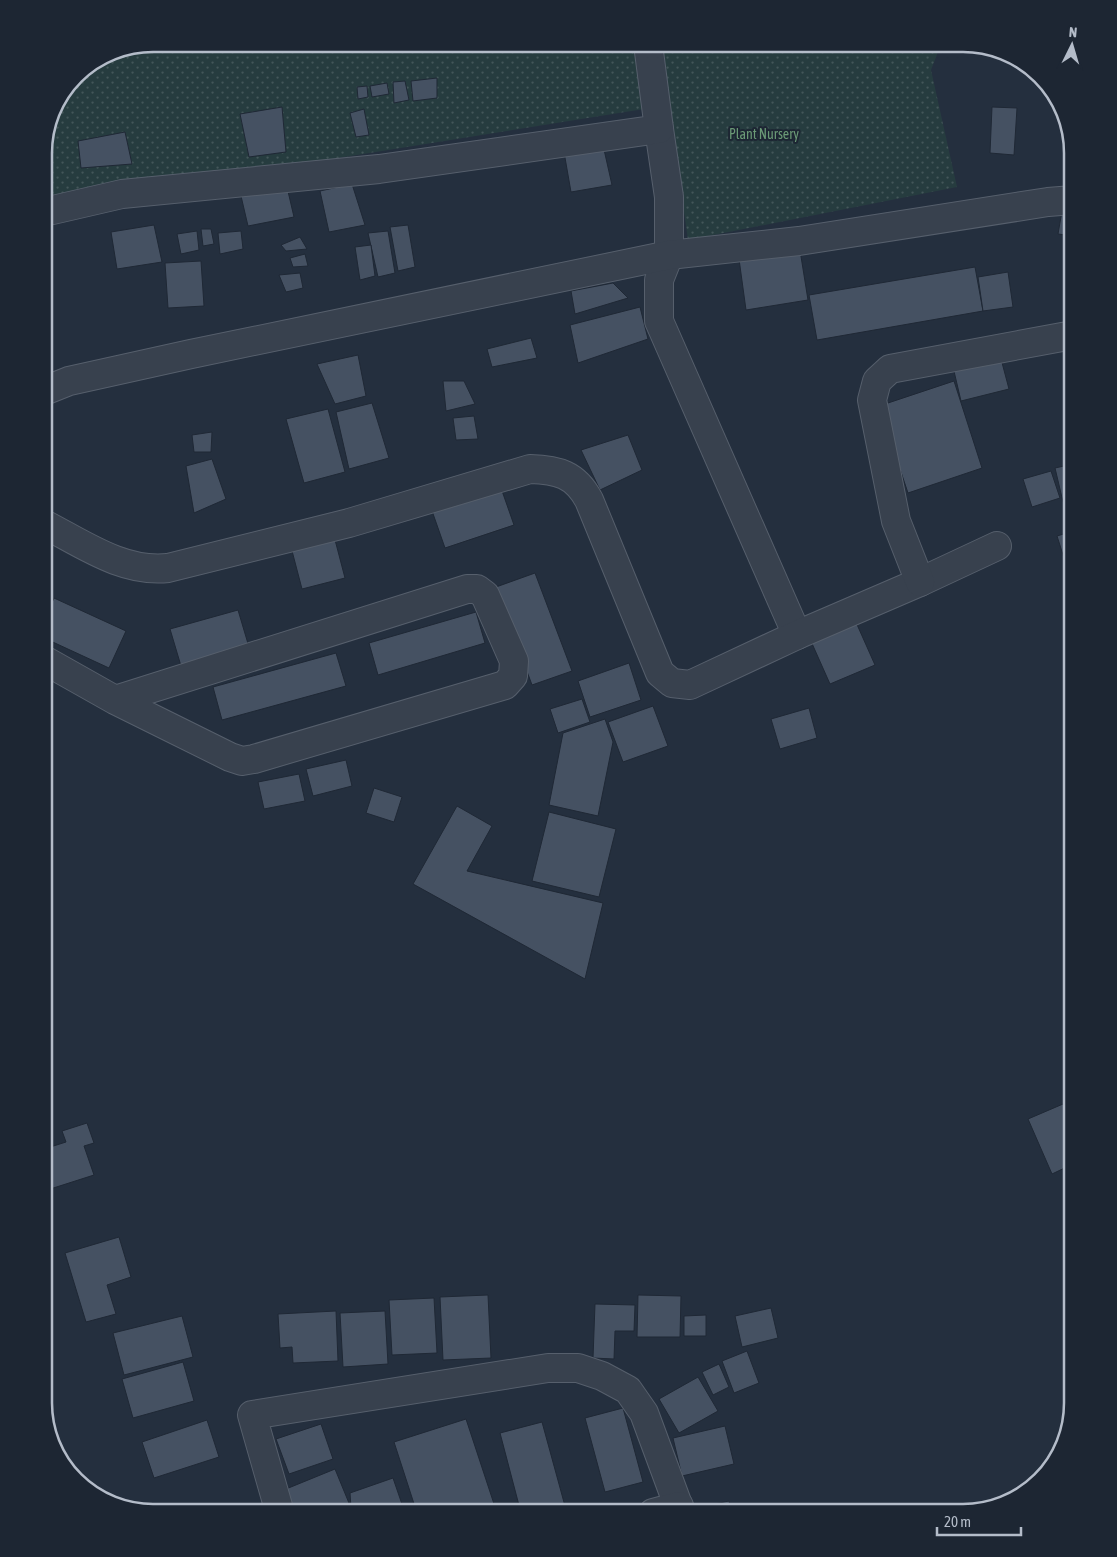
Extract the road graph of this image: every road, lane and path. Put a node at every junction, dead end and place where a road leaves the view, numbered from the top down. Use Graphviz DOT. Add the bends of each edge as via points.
graph roads {
  1 [pos="649,53"];
  2 [pos="659,129"];
  3 [pos="1064,201"];
  4 [pos="53,210"];
  5 [pos="670,255"];
  6 [pos="1064,337"];
  7 [pos="53,388"];
  8 [pos="53,528"];
  9 [pos="997,546"];
  10 [pos="920,582"];
  11 [pos="797,635"];
  12 [pos="53,665"];
  13 [pos="115,700"];
  14 [pos="277,1504"];
  15 [pos="678,1504"];
  1 -- 2 [label="street"];
  2 -- 4 [label="street" via="379,169 122,194"];
  2 -- 5 [label="street" via="669,197"];
  3 -- 5 [label="street" via="799,241"];
  5 -- 7 [label="street" via="191,354"];
  5 -- 11 [label="street" via="659,280 659,322 664,337"];
  6 -- 10 [label="street" via="890,369 877,381 872,400 896,521"];
  8 -- 11 [label="street" via="116,561 153,570 349,523 530,469 548,470 565,475 582,487 660,673 672,683 690,686"];
  9 -- 10 [label="street"];
  10 -- 11 [label="street"];
  12 -- 13 [label="street"];
  13 -- 13 [label="street" via="467,589 477,589 485,595 514,661 513,676 505,685 242,761"];
  14 -- 15 [label="street" via="252,1415 548,1368 578,1368 628,1390 644,1412"];
}
